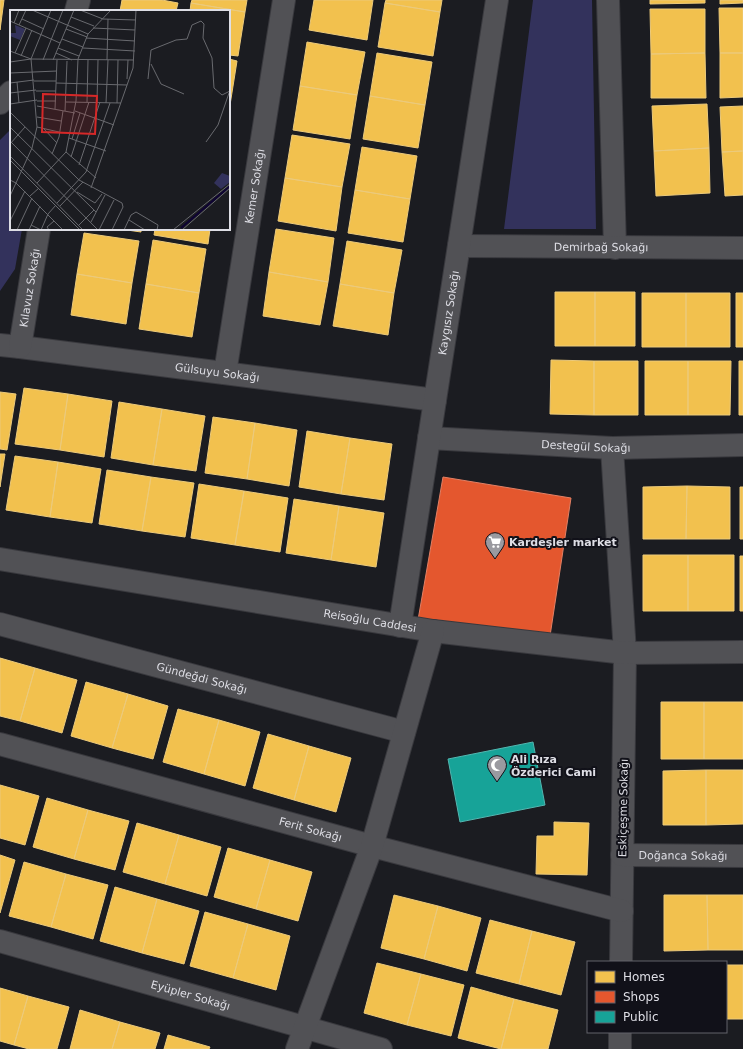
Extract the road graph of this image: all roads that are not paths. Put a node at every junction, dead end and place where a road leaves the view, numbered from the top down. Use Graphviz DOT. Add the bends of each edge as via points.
graph roads {
  1 [pos="79,0"];
  2 [pos="284,0"];
  3 [pos="497,0"];
  4 [pos="608,0"];
  5 [pos="76,10"];
  6 [pos="10,93"];
  7 [pos="0,103"];
  8 [pos="39,230"];
  9 [pos="459,246"];
  10 [pos="614,248"];
  11 [pos="743,248"];
  12 [pos="10,346"];
  13 [pos="225,373"];
  14 [pos="435,400"];
  15 [pos="429,438"];
  16 [pos="743,445"];
  17 [pos="612,448"];
  18 [pos="0,559"];
  19 [pos="0,624"];
  20 [pos="400,626"];
  21 [pos="433,631"];
  22 [pos="743,652"];
  23 [pos="625,653"];
  24 [pos="404,732"];
  25 [pos="0,744"];
  26 [pos="372,846"];
  27 [pos="622,855"];
  28 [pos="743,856"];
  29 [pos="622,911"];
  30 [pos="0,941"];
  31 [pos="621,961"];
  32 [pos="305,1027"];
  33 [pos="620,1033"];
  34 [pos="297,1049"];
  35 [pos="381,1049"];
  36 [pos="620,1049"];
  1 -- 5 [label="street"];
  2 -- 13 [label="street, Kemer Sokağı"];
  3 -- 9 [label="street, Kaygısız Sokağı"];
  4 -- 10 [label="street"];
  6 -- 7 [label="street"];
  8 -- 12 [label="street, Kılavuz Sokağı"];
  9 -- 10 [label="street, Demirbağ Sokağı"];
  9 -- 14 [label="street, Kaygısız Sokağı"];
  10 -- 11 [label="street, Demirbağ Sokağı"];
  12 -- 13 [label="street, Gülsuyu Sokağı"];
  13 -- 14 [label="street, Gülsuyu Sokağı"];
  14 -- 15 [label="street, Kaygısız Sokağı"];
  15 -- 17 [label="street, Destegül Sokağı"];
  15 -- 20 [label="street, Kaygısız Sokağı"];
  16 -- 17 [label="street, Destegül Sokağı"];
  17 -- 23 [label="street, Eskiçeşme Sokağı"];
  18 -- 20 [label="street, Reisoğlu Caddesi"];
  19 -- 24 [label="street, Gündeğdi Sokağı"];
  20 -- 21 [label="street, Reisoğlu Caddesi"];
  21 -- 23 [label="street, Reisoğlu Caddesi"];
  21 -- 24 [label="street"];
  22 -- 23 [label="street, Reisoğlu Caddesi"];
  23 -- 27 [label="street, Eskiçeşme Sokağı"];
  24 -- 26 [label="street"];
  25 -- 26 [label="street, Ferit Sokağı"];
  26 -- 29 [label="street, Ferit Sokağı"];
  26 -- 32 [label="street"];
  27 -- 28 [label="street, Doğanca Sokağı"];
  27 -- 29 [label="street, Eskiçeşme Sokağı"];
  29 -- 31 [label="street, Eskiçeşme Sokağı"];
  30 -- 32 [label="street, Eyüpler Sokağı"];
  32 -- 34 [label="street"];
  32 -- 35 [label="street, Eyüpler Sokağı"];
  33 -- 36 [label="street"];
}
